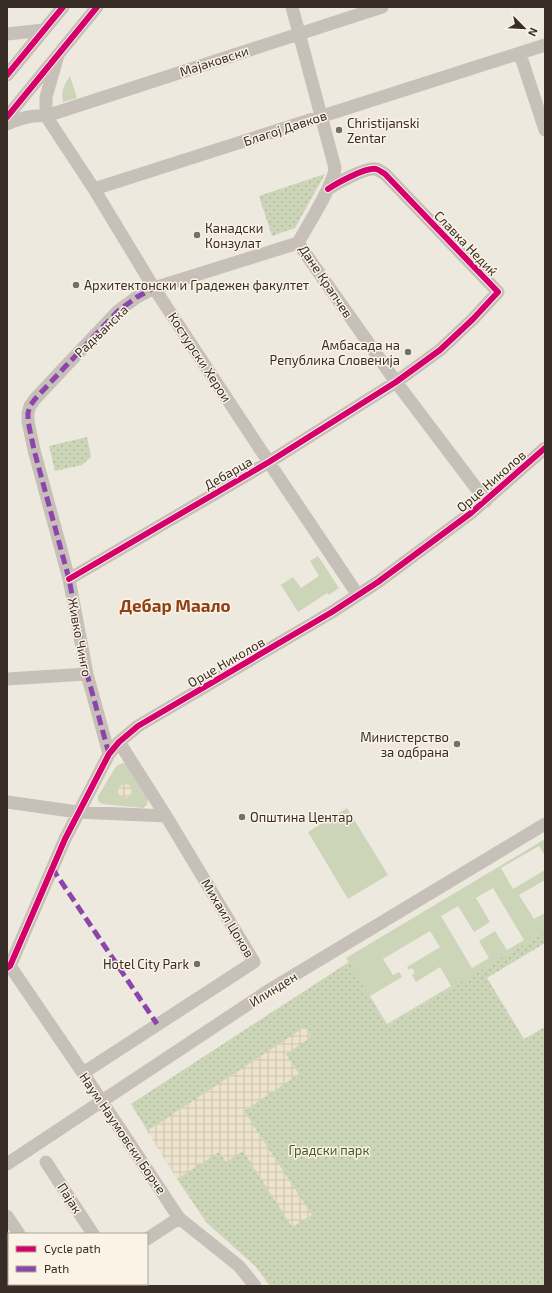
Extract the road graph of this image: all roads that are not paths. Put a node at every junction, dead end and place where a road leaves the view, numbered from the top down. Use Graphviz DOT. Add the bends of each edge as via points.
graph roads {
  1 [pos="63,7"];
  2 [pos="97,7"];
  3 [pos="292,7"];
  4 [pos="382,7"];
  5 [pos="44,30"];
  6 [pos="299,33"];
  7 [pos="7,34"];
  8 [pos="545,45"];
  9 [pos="58,54"];
  10 [pos="520,54"];
  11 [pos="7,75"];
  12 [pos="46,116"];
  13 [pos="7,117"];
  14 [pos="321,117"];
  15 [pos="7,124"];
  16 [pos="545,130"];
  17 [pos="328,188"];
  18 [pos="94,189"];
  19 [pos="298,243"];
  20 [pos="154,288"];
  21 [pos="396,382"];
  22 [pos="545,448"];
  23 [pos="34,450"];
  24 [pos="269,462"];
  25 [pos="486,501"];
  26 [pos="69,579"];
  27 [pos="358,595"];
  28 [pos="87,674"];
  29 [pos="7,679"];
  30 [pos="119,742"];
  31 [pos="109,754"];
  32 [pos="7,802"];
  33 [pos="78,812"];
  34 [pos="166,816"];
  35 [pos="545,824"];
  36 [pos="8,966"];
  37 [pos="84,1073"];
  38 [pos="101,1100"];
  39 [pos="46,1162"];
  40 [pos="7,1164"];
  41 [pos="7,1216"];
  42 [pos="179,1218"];
  43 [pos="18,1233"];
  44 [pos="92,1233"];
  45 [pos="148,1238"];
  46 [pos="255,1286"];
  1 -- 5 [label="street"];
  2 -- 9 [label="street"];
  3 -- 6 [label="street, Дане Крапчев"];
  4 -- 6 [label="street, Мајаковски"];
  5 -- 7 [label="street"];
  5 -- 11 [label="street"];
  6 -- 12 [label="street, Мајаковски"];
  6 -- 14 [label="street, Дане Крапчев"];
  8 -- 10 [label="street, Благој Давков"];
  9 -- 12 [label="street" via="46,97"];
  9 -- 13 [label="street"];
  10 -- 14 [label="street, Благој Давков"];
  10 -- 16 [label="street"];
  12 -- 15 [label="street" via="23,117"];
  12 -- 18 [label="street, Костурски Херои"];
  14 -- 17 [label="street, Дане Крапчев" via="335,168"];
  14 -- 18 [label="street, Благој Давков"];
  17 -- 19 [label="street, Дане Крапчев"];
  17 -- 21 [label="street, Славка Недиќ" via="364,171 374,169 385,174 498,292 440,350"];
  18 -- 20 [label="street, Костурски Херои"];
  19 -- 20 [label="street, Радњанска"];
  19 -- 21 [label="street, Дане Крапчев"];
  20 -- 23 [label="street, Радњанска" via="118,311 35,399 28,413"];
  20 -- 24 [label="street, Костурски Херои"];
  21 -- 24 [label="street, Дебарца"];
  21 -- 25 [label="street, Дане Крапчев"];
  22 -- 25 [label="street, Орце Николов"];
  23 -- 26 [label="street, Живко Чинго"];
  24 -- 26 [label="street, Дебарца"];
  24 -- 27 [label="street, Костурски Херои"];
  25 -- 27 [label="street, Орце Николов"];
  26 -- 28 [label="street, Живко Чинго"];
  27 -- 30 [label="street, Орце Николов" via="138,726"];
  28 -- 29 [label="street"];
  28 -- 31 [label="street, Живко Чинго"];
  30 -- 31 [label="street, Орце Николов"];
  30 -- 34 [label="street, Михаил Цоков"];
  31 -- 33 [label="street, Орце Николов"];
  32 -- 33 [label="street"];
  33 -- 34 [label="street"];
  33 -- 36 [label="street, Орце Николов"];
  34 -- 37 [label="street, Михаил Цоков" via="254,962"];
  35 -- 38 [label="street, Илинден" via="270,989"];
  36 -- 37 [label="street, Наум Наумовски Борче"];
  37 -- 38 [label="street, Наум Наумовски Борче"];
  38 -- 40 [label="street, Илинден"];
  38 -- 42 [label="street, Наум Наумовски Борче"];
  39 -- 44 [label="street, Пајак"];
  41 -- 43 [label="street"];
  42 -- 45 [label="street"];
  42 -- 46 [label="street, Наум Наумовски Борче" via="239,1266"];
}
